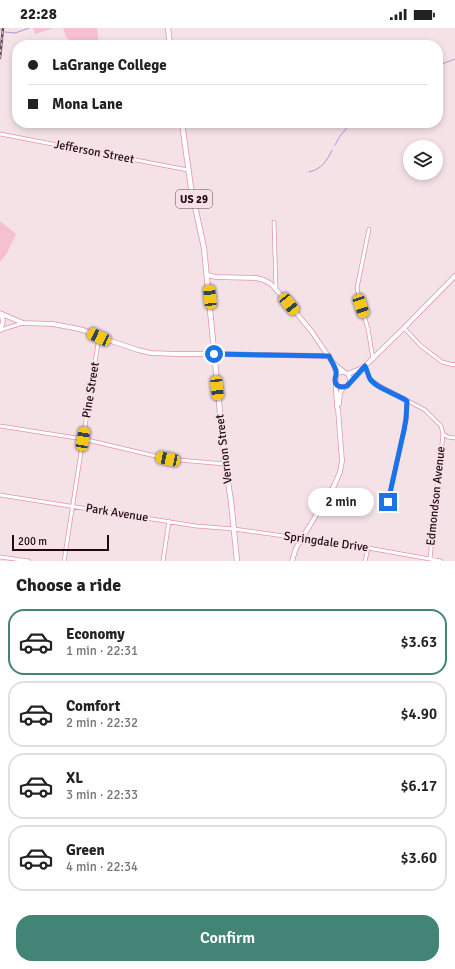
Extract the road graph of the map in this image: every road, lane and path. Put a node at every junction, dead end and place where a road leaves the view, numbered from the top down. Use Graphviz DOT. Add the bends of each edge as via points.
graph roads {
  1 [pos="168,28"];
  2 [pos="169,40"];
  3 [pos="183,128"];
  4 [pos="0,134"];
  5 [pos="188,170"];
  6 [pos="274,222"];
  7 [pos="369,229"];
  8 [pos="207,275"];
  9 [pos="455,276"];
  10 [pos="276,289"];
  11 [pos="0,313"];
  12 [pos="23,323"];
  13 [pos="404,328"];
  14 [pos="0,330"];
  15 [pos="99,337"];
  16 [pos="214,354"];
  17 [pos="329,356"];
  18 [pos="373,359"];
  19 [pos="333,363"];
  20 [pos="455,365"];
  21 [pos="364,367"];
  22 [pos="346,373"];
  23 [pos="337,374"];
  24 [pos="350,383"];
  25 [pos="336,384"];
  26 [pos="343,388"];
  27 [pos="407,401"];
  28 [pos="338,408"];
  29 [pos="0,426"];
  30 [pos="443,434"];
  31 [pos="455,438"];
  32 [pos="83,439"];
  33 [pos="225,464"];
  34 [pos="0,494"];
  35 [pos="388,502"];
  36 [pos="73,506"];
  37 [pos="169,521"];
  38 [pos="234,529"];
  39 [pos="302,538"];
  40 [pos="368,548"];
  41 [pos="0,557"];
  42 [pos="430,559"];
  43 [pos="18,560"];
  44 [pos="29,561"];
  45 [pos="64,561"];
  46 [pos="163,561"];
  47 [pos="237,561"];
  48 [pos="292,561"];
  49 [pos="365,561"];
  50 [pos="440,561"];
  1 -- 2 [label="main road"];
  3 -- 5 [label="main road, Vernon Street / US 29"];
  4 -- 5 [label="street, Jefferson Street"];
  5 -- 8 [label="main road, Vernon Street / US 29"];
  6 -- 10 [label="street"];
  7 -- 18 [label="street" via="357,288"];
  8 -- 10 [label="street" via="256,278"];
  8 -- 16 [label="main road, Vernon Street / US 29"];
  9 -- 13 [label="street"];
  10 -- 17 [label="street"];
  11 -- 12 [label="street"];
  11 -- 14 [label="street" via="4,321"];
  12 -- 14 [label="street"];
  12 -- 15 [label="street" via="61,325"];
  13 -- 18 [label="street"];
  13 -- 20 [label="street" via="421,346 442,362"];
  15 -- 16 [label="street" via="151,353"];
  15 -- 32 [label="street, Pine Street"];
  16 -- 17 [label="street"];
  16 -- 33 [label="main road, Vernon Street / US 29"];
  17 -- 19 [label="street"];
  18 -- 21 [label="street"];
  19 -- 22 [label="street"];
  19 -- 23 [label="street"];
  21 -- 22 [label="street"];
  21 -- 24 [label="street"];
  21 -- 27 [label="street" via="372,381"];
  22 -- 23 [label="street"];
  22 -- 24 [label="street" via="350,377"];
  23 -- 25 [label="street"];
  24 -- 26 [label="street"];
  25 -- 26 [label="street"];
  25 -- 28 [label="street"];
  26 -- 28 [label="street"];
  27 -- 30 [label="street" via="425,410 441,426"];
  27 -- 35 [label="street" via="404,430"];
  28 -- 39 [label="street" via="342,456 339,477"];
  29 -- 32 [label="street"];
  30 -- 31 [label="street"];
  30 -- 42 [label="street, Edmondson Avenue"];
  32 -- 33 [label="street" via="168,459"];
  32 -- 36 [label="street, Pine Street"];
  33 -- 38 [label="main road, Vernon Street / US 29"];
  34 -- 36 [label="street, Park Avenue"];
  36 -- 37 [label="street, Park Avenue"];
  36 -- 45 [label="street, Pine Street"];
  37 -- 38 [label="street, Park Avenue"];
  37 -- 46 [label="street"];
  38 -- 39 [label="street, Springdale Drive"];
  38 -- 47 [label="main road, Vernon Street / US 29"];
  39 -- 40 [label="street, Springdale Drive"];
  39 -- 48 [label="street"];
  40 -- 42 [label="street, Springdale Drive"];
  40 -- 49 [label="street"];
  41 -- 43 [label="street"];
  42 -- 50 [label="street, Springdale Drive"];
  43 -- 44 [label="street"];
}
